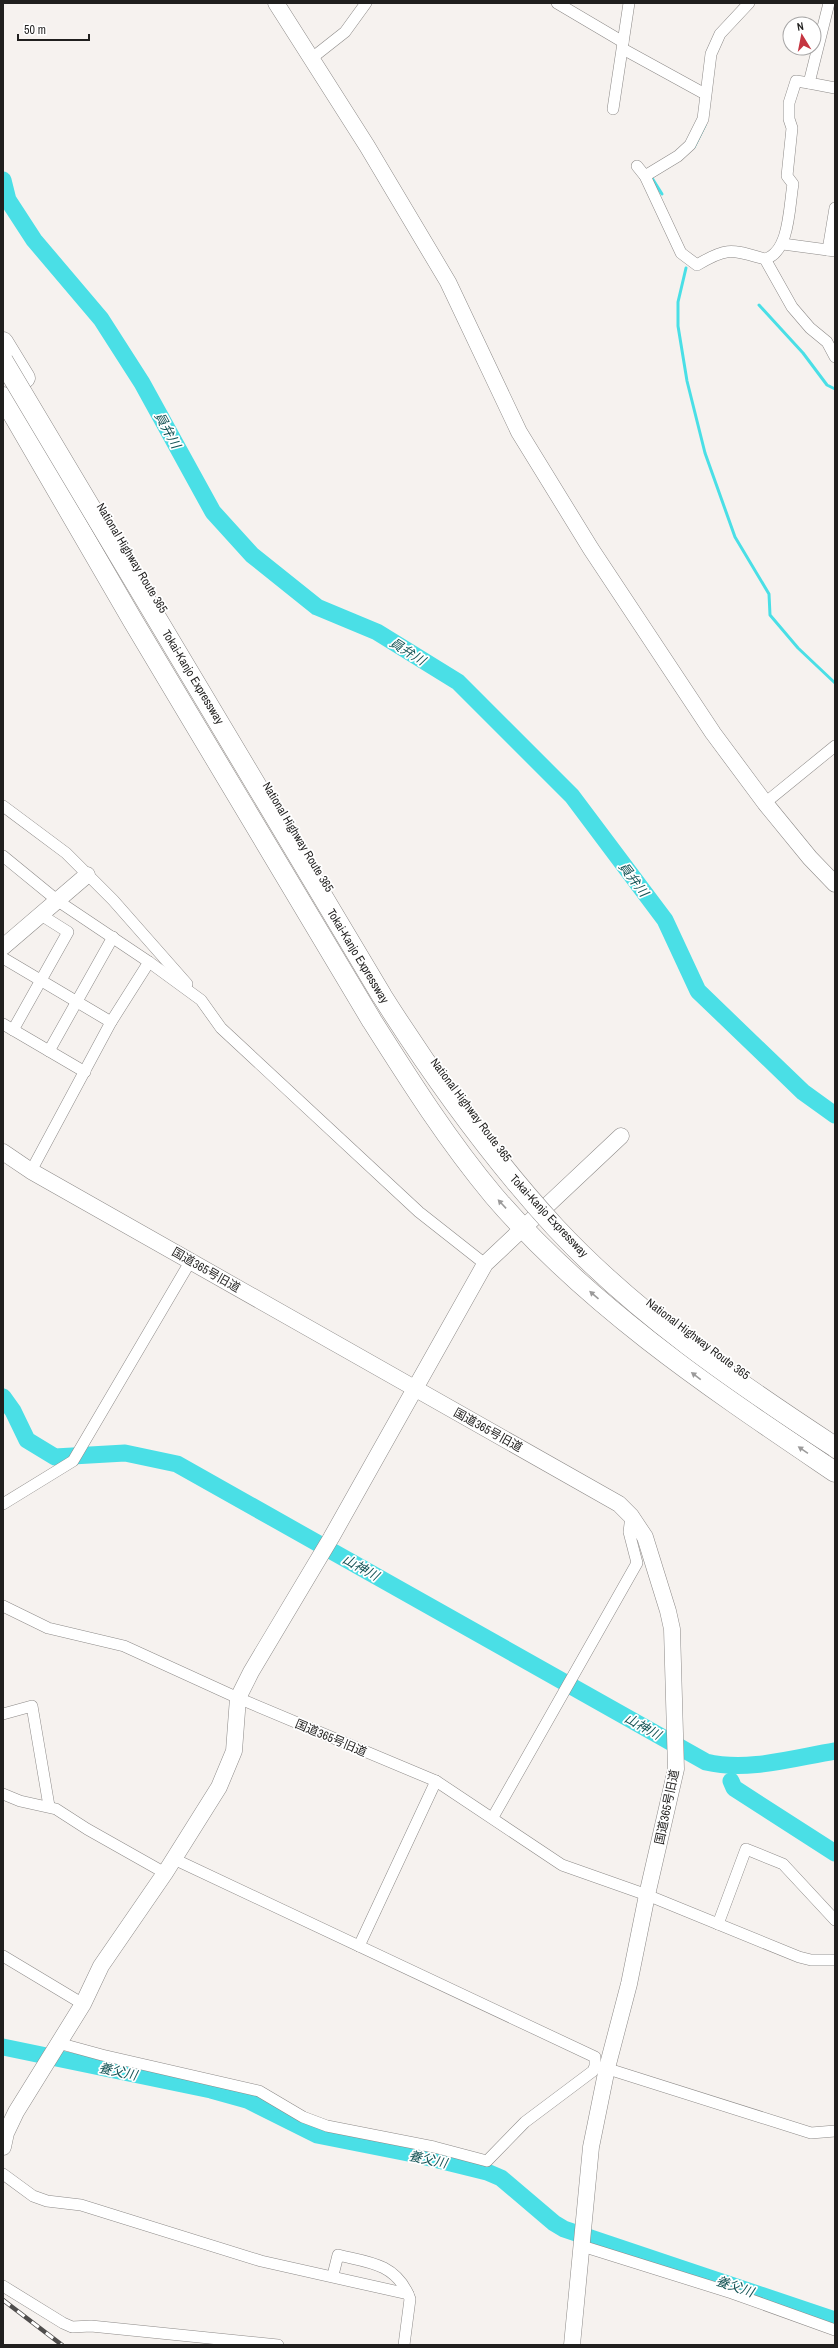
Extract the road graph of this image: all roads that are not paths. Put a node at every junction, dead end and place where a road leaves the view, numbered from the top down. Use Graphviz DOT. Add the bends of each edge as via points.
graph roads {
  1 [pos="276,3"];
  2 [pos="366,3"];
  3 [pos="557,3"];
  4 [pos="629,3"];
  5 [pos="749,3"];
  6 [pos="829,3"];
  7 [pos="623,45"];
  8 [pos="312,58"];
  9 [pos="809,83"];
  10 [pos="835,88"];
  11 [pos="705,94"];
  12 [pos="613,109"];
  13 [pos="637,166"];
  14 [pos="645,176"];
  15 [pos="835,208"];
  16 [pos="783,244"];
  17 [pos="831,251"];
  18 [pos="765,259"];
  19 [pos="3,342"];
  20 [pos="835,357"];
  21 [pos="3,361"];
  22 [pos="3,397"];
  23 [pos="835,746"];
  24 [pos="765,803"];
  25 [pos="3,806"];
  26 [pos="3,856"];
  27 [pos="87,875"];
  28 [pos="835,884"];
  29 [pos="58,901"];
  30 [pos="41,915"];
  31 [pos="113,937"];
  32 [pos="3,956"];
  33 [pos="149,962"];
  34 [pos="40,980"];
  35 [pos="201,1000"];
  36 [pos="77,1002"];
  37 [pos="111,1022"];
  38 [pos="8,1027"];
  39 [pos="49,1051"];
  40 [pos="85,1072"];
  41 [pos="621,1136"];
  42 [pos="3,1152"];
  43 [pos="31,1171"];
  44 [pos="547,1204"];
  45 [pos="523,1227"];
  46 [pos="190,1262"];
  47 [pos="485,1264"];
  48 [pos="415,1389"];
  49 [pos="835,1436"];
  50 [pos="835,1447"];
  51 [pos="835,1472"];
  52 [pos="3,1504"];
  53 [pos="630,1516"];
  54 [pos="3,1606"];
  55 [pos="238,1698"];
  56 [pos="3,1714"];
  57 [pos="436,1781"];
  58 [pos="3,1794"];
  59 [pos="49,1806"];
  60 [pos="493,1817"];
  61 [pos="174,1859"];
  62 [pos="165,1873"];
  63 [pos="647,1895"];
  64 [pos="835,1920"];
  65 [pos="718,1924"];
  66 [pos="359,1946"];
  67 [pos="3,1956"];
  68 [pos="835,1960"];
  69 [pos="83,2004"];
  70 [pos="56,2045"];
  71 [pos="601,2067"];
  72 [pos="835,2131"];
  73 [pos="3,2147"];
  74 [pos="3,2174"];
  75 [pos="582,2238"];
  76 [pos="333,2275"];
  77 [pos="3,2286"];
  78 [pos="408,2294"];
  79 [pos="835,2330"];
  80 [pos="278,2345"];
  81 [pos="404,2345"];
  82 [pos="572,2345"];
  1 -- 8 [label="street"];
  2 -- 8 [label="street" via="345,32"];
  3 -- 7 [label="street"];
  4 -- 7 [label="street"];
  5 -- 11 [label="street" via="720,34 711,54"];
  6 -- 9 [label="street"];
  7 -- 11 [label="street"];
  7 -- 12 [label="street"];
  8 -- 24 [label="street" via="448,282 519,432 673,675"];
  9 -- 10 [label="street"];
  9 -- 16 [label="street" via="796,81 789,104 792,128 787,176 793,184"];
  11 -- 14 [label="street" via="703,119 690,145 678,156"];
  13 -- 14 [label="street"];
  14 -- 18 [label="street" via="681,253 697,265 714,255 735,250"];
  15 -- 17 [label="street"];
  16 -- 17 [label="street"];
  16 -- 18 [label="street" via="776,253"];
  18 -- 20 [label="street" via="792,307 810,328 827,342"];
  19 -- 44 [label="highway, National Highway Route 365" via="420,1038 467,1108 516,1170"];
  21 -- 50 [label="highway, Tokai-Kanjo Expressway, bridge" via="382,996 420,1057 476,1132 556,1228 601,1272 713,1364"];
  45 -- 22 [label="highway, one-way" via="494,1196 454,1144 372,1021"];
  23 -- 24 [label="street"];
  24 -- 28 [label="street"];
  25 -- 27 [label="street" via="66,853"];
  26 -- 29 [label="street"];
  27 -- 29 [label="street"];
  27 -- 35 [label="street" via="114,900"];
  29 -- 30 [label="street"];
  29 -- 31 [label="street"];
  30 -- 32 [label="street"];
  30 -- 34 [label="street" via="68,932"];
  31 -- 33 [label="street"];
  31 -- 36 [label="street"];
  32 -- 34 [label="street"];
  33 -- 35 [label="street"];
  33 -- 37 [label="street"];
  34 -- 36 [label="street"];
  34 -- 38 [label="street"];
  35 -- 47 [label="street" via="226,1032 419,1212"];
  36 -- 37 [label="street"];
  36 -- 39 [label="street"];
  37 -- 40 [label="street"];
  38 -- 39 [label="street"];
  39 -- 40 [label="street"];
  40 -- 43 [label="street"];
  41 -- 44 [label="street"];
  42 -- 43 [label="street, 国道365号旧道"];
  43 -- 46 [label="street, 国道365号旧道"];
  44 -- 45 [label="street"];
  44 -- 49 [label="highway, National Highway Route 365" via="608,1266 690,1336"];
  45 -- 47 [label="street"];
  51 -- 45 [label="highway, one-way" via="727,1399 653,1343 595,1296"];
  46 -- 48 [label="street, 国道365号旧道"];
  46 -- 52 [label="street" via="73,1461"];
  47 -- 48 [label="street"];
  48 -- 53 [label="street, 国道365号旧道" via="619,1504"];
  48 -- 55 [label="street"];
  53 -- 60 [label="street" via="629,1532 637,1563"];
  53 -- 63 [label="street, 国道365号旧道" via="645,1537 664,1592 672,1629 676,1769"];
  54 -- 55 [label="street, 国道365号旧道" via="48,1628 124,1646"];
  55 -- 57 [label="street, 国道365号旧道"];
  55 -- 61 [label="street" via="234,1751 225,1775"];
  56 -- 59 [label="street" via="32,1706"];
  57 -- 60 [label="street, 国道365号旧道"];
  57 -- 66 [label="street"];
  58 -- 59 [label="street" via="20,1802"];
  59 -- 62 [label="street"];
  60 -- 63 [label="street, 国道365号旧道" via="562,1865"];
  61 -- 62 [label="street"];
  61 -- 66 [label="street"];
  62 -- 69 [label="street" via="101,1966"];
  63 -- 65 [label="street, 国道365号旧道"];
  63 -- 71 [label="street" via="629,1984"];
  64 -- 65 [label="street" via="783,1864 746,1849"];
  65 -- 68 [label="street, 国道365号旧道" via="799,1957"];
  66 -- 71 [label="street" via="595,2057"];
  67 -- 69 [label="street"];
  69 -- 70 [label="street"];
  70 -- 71 [label="street" via="259,2091 304,2117 326,2126 434,2147 486,2161 525,2122 593,2070"];
  70 -- 73 [label="street" via="11,2121"];
  71 -- 72 [label="street" via="811,2133"];
  71 -- 75 [label="street"];
  74 -- 76 [label="street" via="33,2196 47,2201 81,2205 261,2260"];
  75 -- 79 [label="street"];
  75 -- 82 [label="street"];
  76 -- 78 [label="street"];
  76 -- 78 [label="street" via="338,2255 384,2267 403,2282"];
  77 -- 80 [label="street" via="72,2327 91,2326"];
  78 -- 81 [label="street" via="410,2299"];
}
